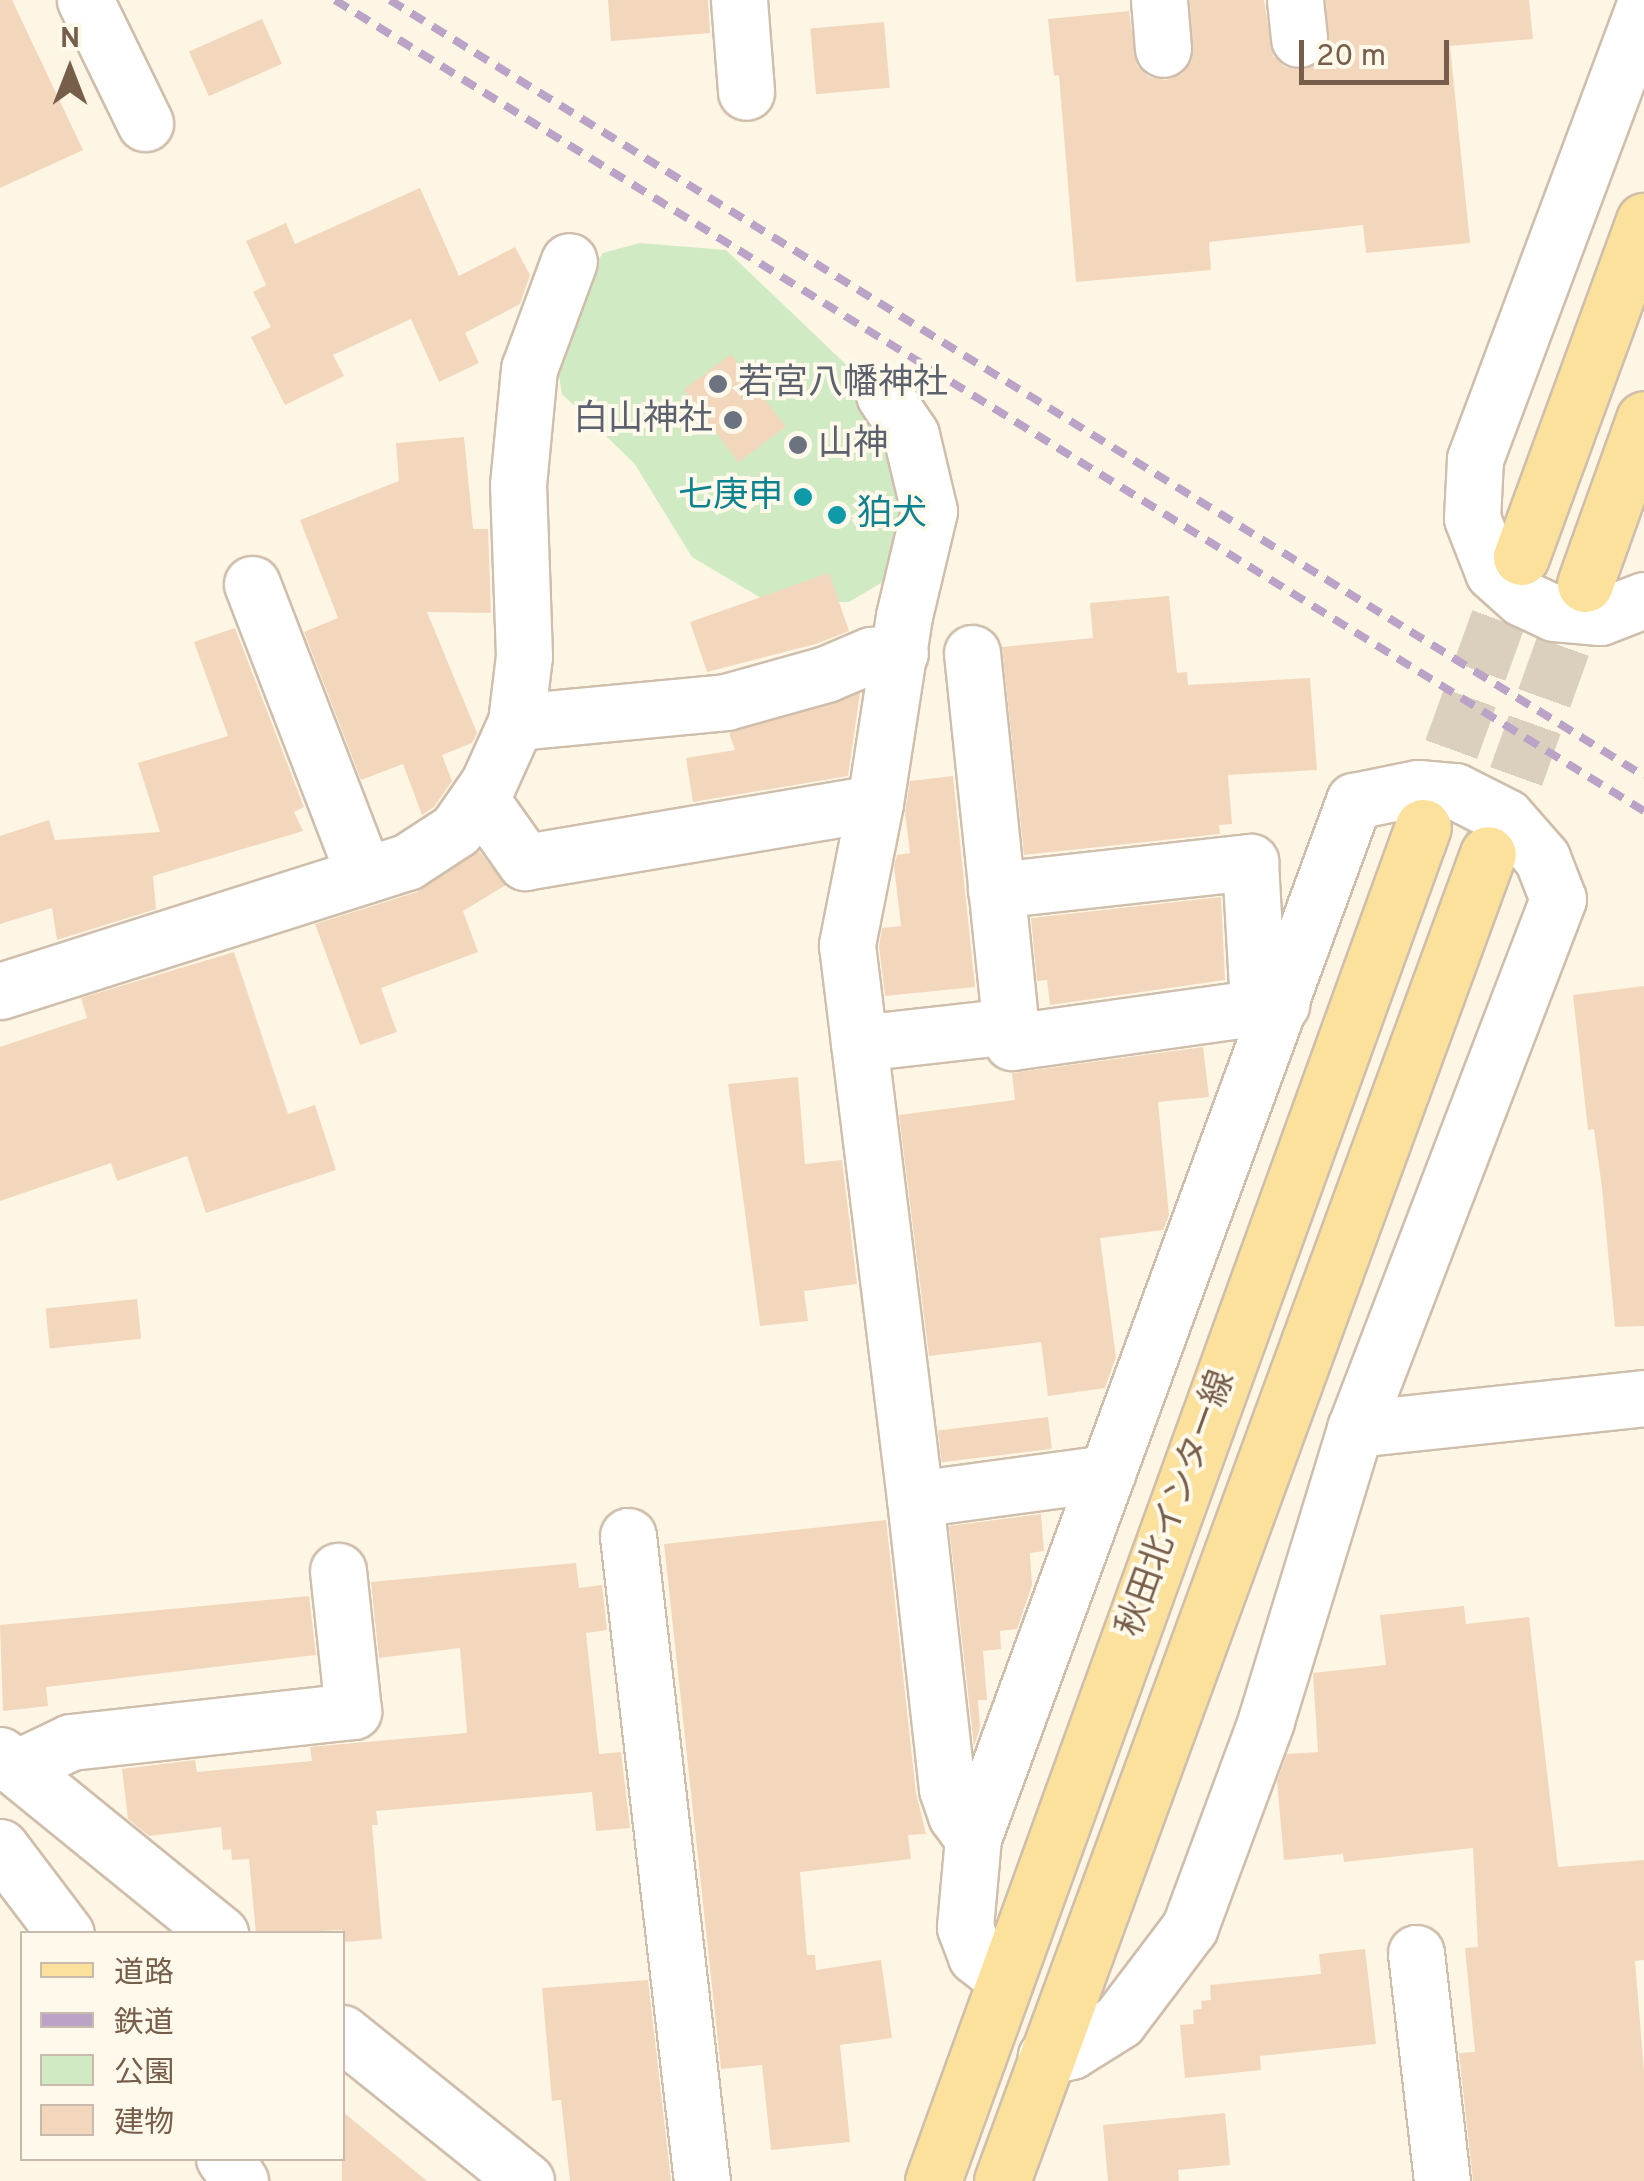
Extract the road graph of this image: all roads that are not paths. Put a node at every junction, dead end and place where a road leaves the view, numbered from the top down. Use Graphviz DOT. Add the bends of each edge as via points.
graph roads {
  1 [pos="85,0"];
  2 [pos="739,0"];
  3 [pos="1644,8"];
  4 [pos="746,92"];
  5 [pos="145,124"];
  6 [pos="1644,220"];
  7 [pos="569,261"];
  8 [pos="884,395"];
  9 [pos="1644,419"];
  10 [pos="1521,557"];
  11 [pos="252,584"];
  12 [pos="1586,584"];
  13 [pos="1644,600"];
  14 [pos="900,653"];
  15 [pos="972,653"];
  16 [pos="516,722"];
  17 [pos="478,798"];
  18 [pos="875,803"];
  19 [pos="1423,828"];
  20 [pos="1488,854"];
  21 [pos="364,875"];
  22 [pos="996,890"];
  23 [pos="0,991"];
  24 [pos="1269,1005"];
  25 [pos="1010,1026"];
  26 [pos="859,1043"];
  27 [pos="1644,1398"];
  28 [pos="1355,1429"];
  29 [pos="1107,1473"];
  30 [pos="915,1499"];
  31 [pos="628,1536"];
  32 [pos="338,1572"];
  33 [pos="8,1762"];
  34 [pos="972,1838"];
  35 [pos="0,1847"];
  36 [pos="64,1931"];
  37 [pos="216,1931"];
  38 [pos="1416,1953"];
  39 [pos="1004,1978"];
  40 [pos="345,2035"];
  41 [pos="1046,2057"];
  42 [pos="526,2181"];
  43 [pos="702,2181"];
  44 [pos="933,2181"];
  45 [pos="1002,2181"];
  46 [pos="1442,2181"];
  1 -- 5 [label="street"];
  2 -- 4 [label="street"];
  3 -- 13 [label="street" via="1475,459 1472,518 1494,572 1522,598 1554,612 1600,617"];
  6 -- 10 [label="main road"];
  7 -- 16 [label="street" via="529,369 518,485 524,656"];
  8 -- 14 [label="street" via="912,435 929,511"];
  9 -- 12 [label="main road"];
  11 -- 21 [label="street"];
  14 -- 16 [label="street" via="871,655 726,702"];
  14 -- 18 [label="street"];
  15 -- 22 [label="street"];
  16 -- 17 [label="street"];
  17 -- 18 [label="street" via="525,862"];
  17 -- 21 [label="street" via="456,830 406,862"];
  18 -- 26 [label="street" via="847,945"];
  19 -- 39 [label="main road, 秋田北インター線"];
  20 -- 41 [label="main road, 秋田北インター線"];
  21 -- 23 [label="street"];
  22 -- 24 [label="street" via="1250,862"];
  22 -- 25 [label="street"];
  24 -- 25 [label="street" via="1012,1042"];
  24 -- 28 [label="street" via="1354,801 1418,788 1456,791 1506,818 1542,858 1558,899"];
  24 -- 29 [label="street"];
  25 -- 26 [label="street"];
  26 -- 30 [label="street"];
  27 -- 28 [label="street"];
  28 -- 41 [label="street" via="1266,1721 1190,1927 1118,2021 1071,2051"];
  29 -- 30 [label="street"];
  29 -- 34 [label="street"];
  30 -- 34 [label="street" via="947,1789"];
  31 -- 43 [label="street"];
  32 -- 33 [label="street" via="353,1711 71,1742"];
  33 -- 37 [label="street"];
  34 -- 39 [label="street" via="965,1927 976,1956"];
  35 -- 36 [label="street"];
  38 -- 46 [label="street"];
  39 -- 44 [label="main road, 秋田北インター線"];
  40 -- 42 [label="street"];
  41 -- 45 [label="main road, 秋田北インター線"];
}
